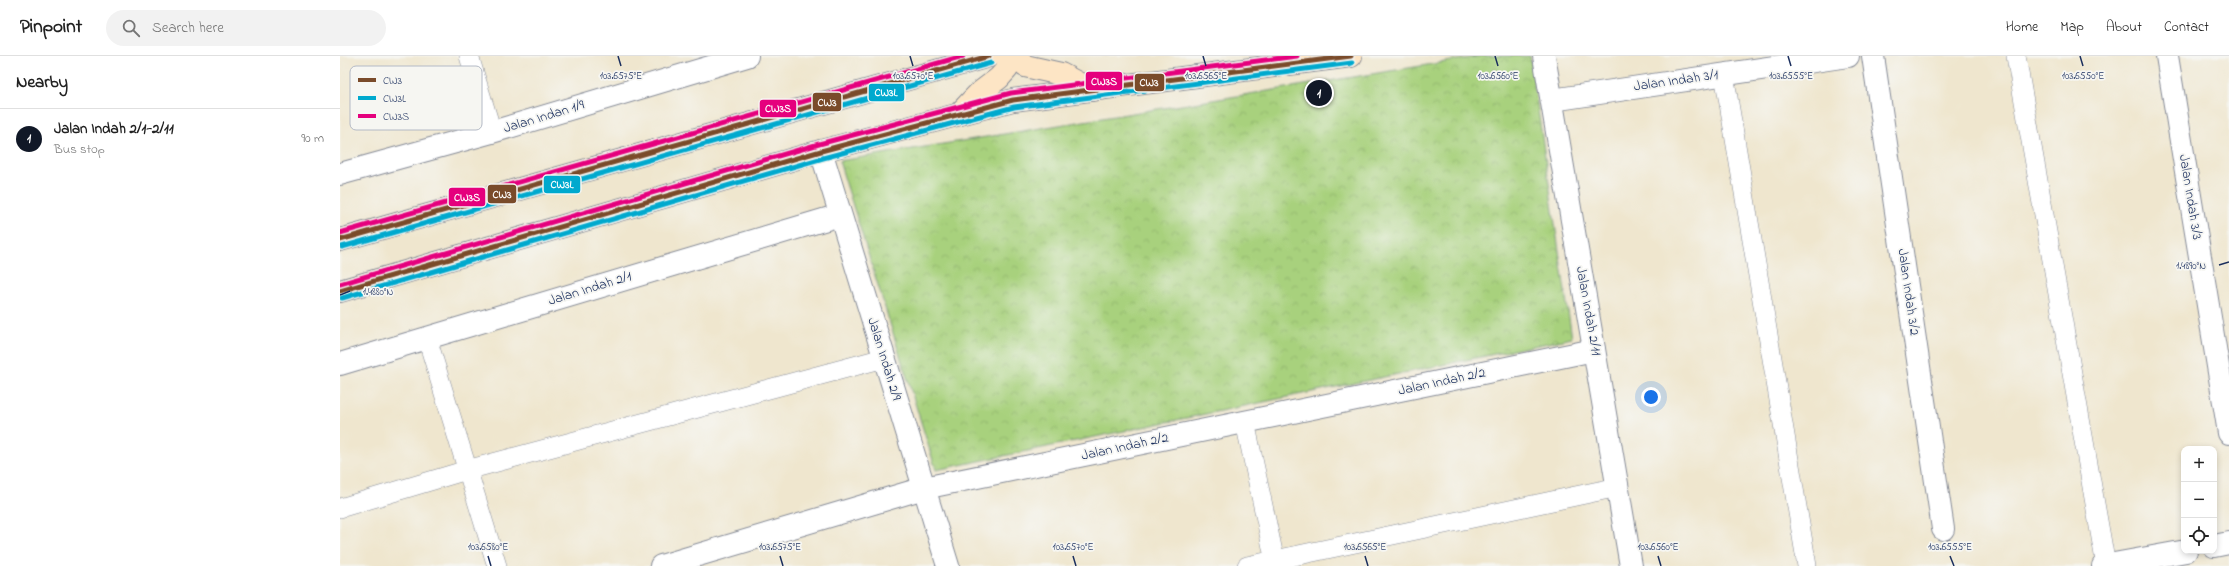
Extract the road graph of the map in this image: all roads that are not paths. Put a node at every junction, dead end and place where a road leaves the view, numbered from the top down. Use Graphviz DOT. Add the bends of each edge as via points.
graph roads {
  1 [pos="469,56"];
  2 [pos="747,56"];
  3 [pos="989,56"];
  4 [pos="1010,56"];
  5 [pos="1016,56"];
  6 [pos="1351,56"];
  7 [pos="1544,56"];
  8 [pos="1848,56"];
  9 [pos="1873,56"];
  10 [pos="2016,56"];
  11 [pos="2167,56"];
  12 [pos="472,66"];
  13 [pos="1724,74"];
  14 [pos="1091,90"];
  15 [pos="482,99"];
  16 [pos="1552,100"];
  17 [pos="959,114"];
  18 [pos="492,132"];
  19 [pos="821,151"];
  20 [pos="340,174"];
  21 [pos="840,215"];
  22 [pos="340,240"];
  23 [pos="340,291"];
  24 [pos="427,338"];
  25 [pos="1594,350"];
  26 [pos="884,358"];
  27 [pos="340,364"];
  28 [pos="1245,422"];
  29 [pos="2229,433"];
  30 [pos="467,470"];
  31 [pos="1618,487"];
  32 [pos="924,488"];
  33 [pos="340,508"];
  34 [pos="1943,529"];
  35 [pos="2229,543"];
  36 [pos="2217,545"];
  37 [pos="2181,552"];
  38 [pos="1275,562"];
  39 [pos="497,566"];
  40 [pos="661,566"];
  41 [pos="948,566"];
  42 [pos="1247,566"];
  43 [pos="1631,566"];
  44 [pos="1807,566"];
  45 [pos="2105,566"];
  1 -- 12 [label="lane"];
  2 -- 18 [label="street, Jalan Indan 1/9"];
  3 -- 22 [label="main road"];
  4 -- 17 [label="main road" via="1007,69"];
  5 -- 14 [label="main road" via="1025,66 1060,74"];
  6 -- 14 [label="main road"];
  7 -- 16 [label="street, Jalan Indah 2/11"];
  8 -- 13 [label="street, Jalan Indah 3/1"];
  9 -- 34 [label="street, Jalan Indah 3/2"];
  10 -- 45 [label="lane"];
  11 -- 29 [label="street, Jalan Indah 3/3"];
  13 -- 16 [label="street, Jalan Indah 3/1"];
  13 -- 44 [label="lane"];
  14 -- 17 [label="main road" via="1014,100"];
  15 -- 18 [label="lane"];
  16 -- 25 [label="street, Jalan Indah 2/11"];
  17 -- 19 [label="main road"];
  18 -- 20 [label="street, Jalan Indan 1/9"];
  19 -- 21 [label="street, Jalan Indah 2/9"];
  19 -- 23 [label="main road"];
  21 -- 24 [label="street, Jalan Indah 2/1"];
  21 -- 26 [label="street, Jalan Indah 2/9"];
  24 -- 27 [label="street, Jalan Indah 2/1"];
  24 -- 30 [label="lane"];
  25 -- 28 [label="street, Jalan Indah 2/2"];
  25 -- 31 [label="street, Jalan Indah 2/11"];
  26 -- 30 [label="lane"];
  26 -- 32 [label="street, Jalan Indah 2/9"];
  28 -- 32 [label="street, Jalan Indah 2/2"];
  28 -- 38 [label="lane"];
  30 -- 33 [label="lane"];
  30 -- 39 [label="lane"];
  31 -- 38 [label="lane"];
  31 -- 43 [label="street, Jalan Indah 2/11"];
  32 -- 40 [label="street, Jalan Indah 2/2"];
  32 -- 41 [label="street, Jalan Indah 2/9"];
  35 -- 36 [label="street"];
  37 -- 45 [label="street"];
  38 -- 42 [label="lane"];
}
